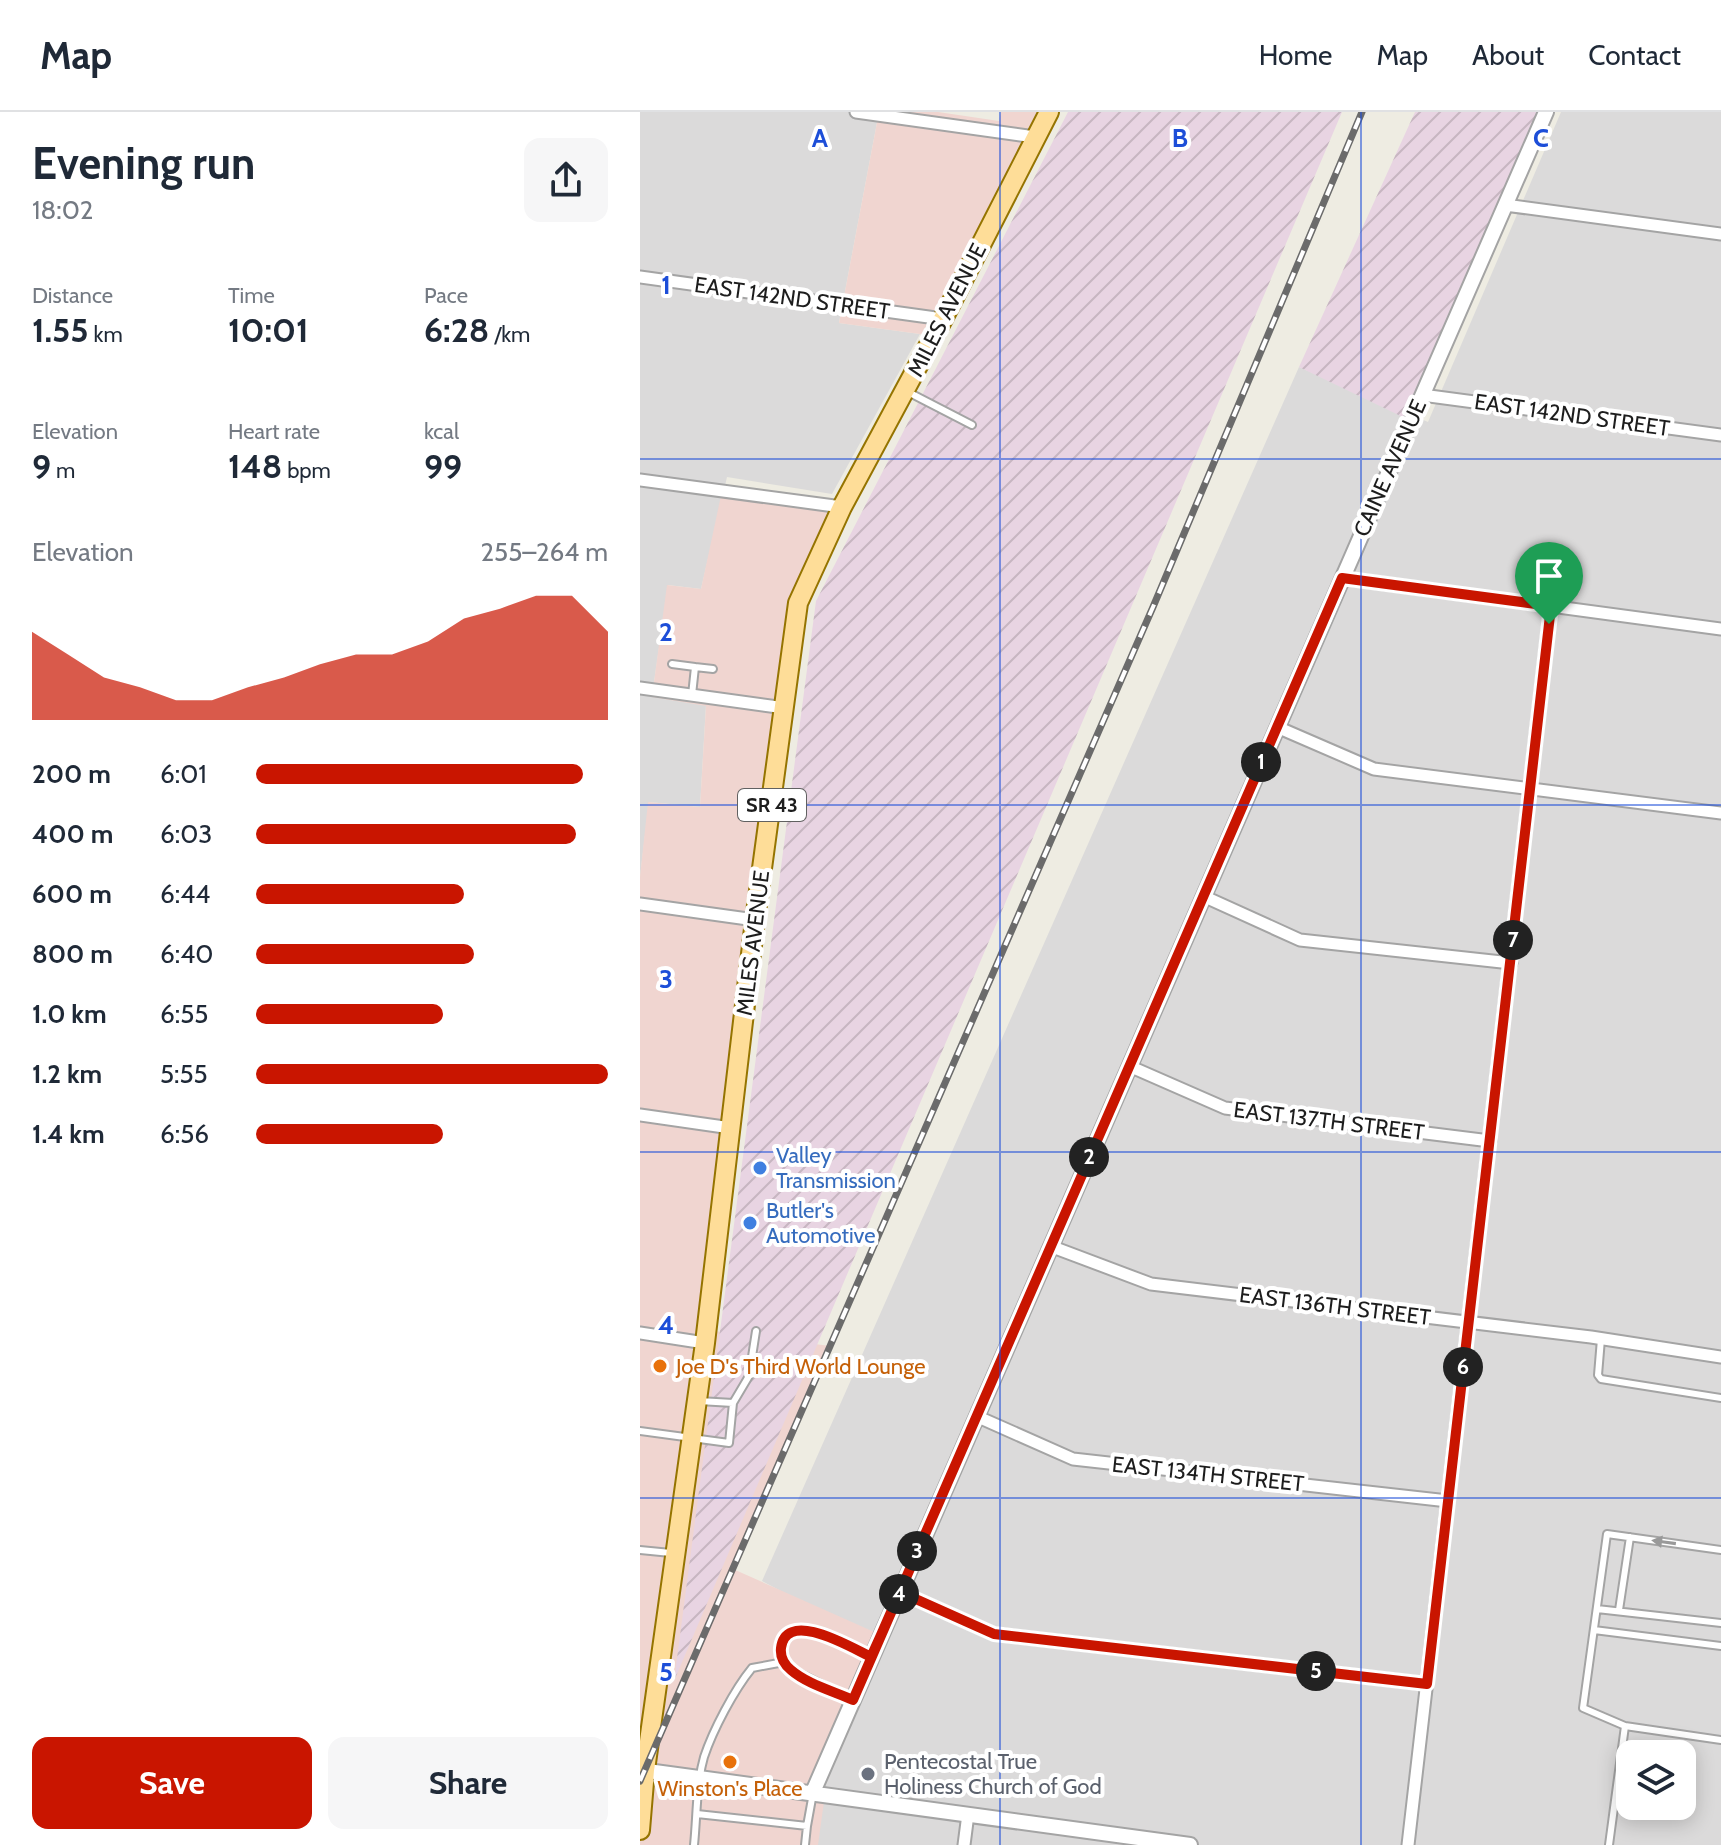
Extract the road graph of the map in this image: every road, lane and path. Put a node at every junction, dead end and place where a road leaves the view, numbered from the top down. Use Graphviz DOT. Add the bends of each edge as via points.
graph roads {
  1 [pos="856,112"];
  2 [pos="1049,112"];
  3 [pos="1546,112"];
  4 [pos="1035,137"];
  5 [pos="1505,205"];
  6 [pos="1721,234"];
  7 [pos="640,277"];
  8 [pos="943,319"];
  9 [pos="905,390"];
  10 [pos="1422,395"];
  11 [pos="972,425"];
  12 [pos="1721,435"];
  13 [pos="640,480"];
  14 [pos="842,507"];
  15 [pos="1342,578"];
  16 [pos="1551,606"];
  17 [pos="1721,629"];
  18 [pos="672,664"];
  19 [pos="695,667"];
  20 [pos="713,669"];
  21 [pos="640,688"];
  22 [pos="692,695"];
  23 [pos="785,708"];
  24 [pos="1277,727"];
  25 [pos="1532,788"];
  26 [pos="1721,813"];
  27 [pos="1203,896"];
  28 [pos="640,904"];
  29 [pos="755,920"];
  30 [pos="1511,963"];
  31 [pos="1129,1066"];
  32 [pos="640,1115"];
  33 [pos="731,1128"];
  34 [pos="1490,1141"];
  35 [pos="1050,1246"];
  36 [pos="1468,1322"];
  37 [pos="756,1331"];
  38 [pos="640,1333"];
  39 [pos="1601,1339"];
  40 [pos="705,1343"];
  41 [pos="1721,1357"];
  42 [pos="1721,1398"];
  43 [pos="697,1401"];
  44 [pos="733,1403"];
  45 [pos="976,1416"];
  46 [pos="640,1431"];
  47 [pos="691,1438"];
  48 [pos="1448,1501"];
  49 [pos="1630,1537"];
  50 [pos="640,1550"];
  51 [pos="1721,1550"];
  52 [pos="675,1554"];
  53 [pos="900,1592"];
  54 [pos="1597,1609"];
  55 [pos="1619,1610"];
  56 [pos="1721,1623"];
  57 [pos="1594,1630"];
  58 [pos="1721,1646"];
  59 [pos="871,1657"];
  60 [pos="784,1662"];
  61 [pos="1427,1684"];
  62 [pos="853,1700"];
  63 [pos="1625,1726"];
  64 [pos="1721,1740"];
  65 [pos="642,1770"];
  66 [pos="700,1778"];
  67 [pos="813,1792"];
  68 [pos="697,1814"];
  69 [pos="968,1814"];
  70 [pos="807,1826"];
  71 [pos="640,1830"];
  72 [pos="1170,1844"];
  73 [pos="694,1845"];
  74 [pos="805,1845"];
  75 [pos="964,1845"];
  76 [pos="1190,1845"];
  77 [pos="1408,1845"];
  78 [pos="1609,1845"];
  1 -- 4 [label="street"];
  2 -- 4 [label="main road, MILES AVENUE / SR 43"];
  3 -- 5 [label="street, CAINE AVENUE"];
  4 -- 8 [label="main road, MILES AVENUE / SR 43"];
  5 -- 6 [label="street"];
  5 -- 10 [label="street, CAINE AVENUE"];
  7 -- 8 [label="street, EAST 142ND STREET"];
  8 -- 9 [label="main road, MILES AVENUE / SR 43"];
  9 -- 11 [label="lane"];
  9 -- 14 [label="main road, MILES AVENUE / SR 43"];
  10 -- 12 [label="street, EAST 142ND STREET"];
  10 -- 15 [label="street, CAINE AVENUE"];
  13 -- 14 [label="street"];
  14 -- 23 [label="main road, MILES AVENUE / SR 43" via="798,603"];
  15 -- 16 [label="street"];
  15 -- 24 [label="street, CAINE AVENUE"];
  16 -- 17 [label="street"];
  16 -- 25 [label="street"];
  18 -- 19 [label="lane"];
  19 -- 20 [label="lane"];
  19 -- 22 [label="lane"];
  21 -- 22 [label="street"];
  22 -- 23 [label="street"];
  23 -- 29 [label="main road, MILES AVENUE / SR 43"];
  24 -- 25 [label="street" via="1374,769"];
  24 -- 27 [label="street, CAINE AVENUE"];
  25 -- 26 [label="street"];
  25 -- 30 [label="street"];
  27 -- 30 [label="street" via="1300,940"];
  27 -- 31 [label="street, CAINE AVENUE"];
  28 -- 29 [label="street"];
  29 -- 33 [label="main road, MILES AVENUE / SR 43"];
  30 -- 34 [label="street"];
  31 -- 34 [label="street, EAST 137TH STREET" via="1225,1108"];
  31 -- 35 [label="street, CAINE AVENUE"];
  32 -- 33 [label="street"];
  33 -- 40 [label="main road, MILES AVENUE / SR 43"];
  34 -- 36 [label="street"];
  35 -- 36 [label="street, EAST 136TH STREET" via="1151,1284"];
  35 -- 45 [label="street, CAINE AVENUE"];
  36 -- 39 [label="street, EAST 136TH STREET"];
  36 -- 48 [label="street"];
  37 -- 44 [label="lane" via="749,1376"];
  38 -- 40 [label="street"];
  39 -- 41 [label="street, EAST 136TH STREET"];
  39 -- 42 [label="lane" via="1601,1379"];
  40 -- 43 [label="main road, MILES AVENUE / SR 43"];
  43 -- 44 [label="lane"];
  43 -- 47 [label="main road, MILES AVENUE / SR 43"];
  44 -- 47 [label="lane" via="729,1443"];
  45 -- 48 [label="street, EAST 134TH STREET" via="1073,1459"];
  45 -- 53 [label="street, CAINE AVENUE"];
  46 -- 47 [label="lane"];
  47 -- 52 [label="main road, MILES AVENUE / SR 43"];
  48 -- 61 [label="street"];
  51 -- 49 [label="lane, one-way"];
  49 -- 54 [label="lane" via="1607,1534"];
  49 -- 55 [label="lane"];
  50 -- 52 [label="lane"];
  52 -- 65 [label="main road, MILES AVENUE / SR 43"];
  53 -- 59 [label="street, CAINE AVENUE"];
  53 -- 61 [label="street" via="994,1634"];
  54 -- 55 [label="lane"];
  54 -- 57 [label="lane"];
  55 -- 56 [label="lane"];
  57 -- 58 [label="lane"];
  57 -- 63 [label="lane" via="1583,1708"];
  59 -- 60 [label="lane" via="797,1629 781,1646"];
  59 -- 62 [label="street, CAINE AVENUE"];
  60 -- 62 [label="lane" via="795,1674"];
  60 -- 66 [label="lane" via="752,1668 745,1677 714,1733"];
  61 -- 77 [label="street"];
  62 -- 67 [label="street, CAINE AVENUE"];
  63 -- 64 [label="lane"];
  63 -- 78 [label="lane"];
  65 -- 66 [label="street"];
  65 -- 71 [label="main road, MILES AVENUE / SR 43"];
  66 -- 67 [label="street"];
  66 -- 68 [label="lane"];
  67 -- 69 [label="street"];
  67 -- 70 [label="lane"];
  68 -- 70 [label="lane"];
  68 -- 73 [label="lane"];
  69 -- 72 [label="street"];
  69 -- 75 [label="street"];
  70 -- 74 [label="lane"];
  72 -- 76 [label="street"];
}
